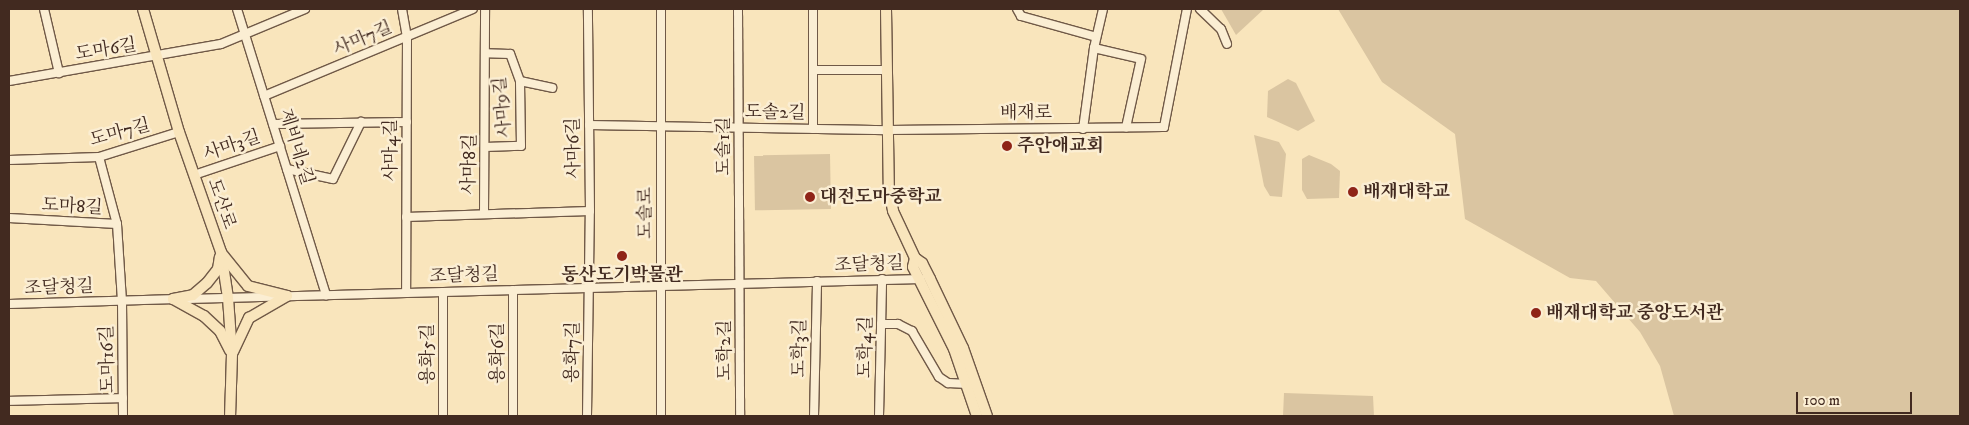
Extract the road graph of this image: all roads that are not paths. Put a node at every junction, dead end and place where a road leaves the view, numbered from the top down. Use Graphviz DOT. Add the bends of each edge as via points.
graph roads {
  1 [pos="44,9"];
  2 [pos="143,9"];
  3 [pos="237,9"];
  4 [pos="306,9"];
  5 [pos="402,9"];
  6 [pos="473,9"];
  7 [pos="484,9"];
  8 [pos="588,9"];
  9 [pos="661,9"];
  10 [pos="738,9"];
  11 [pos="813,9"];
  12 [pos="886,9"];
  13 [pos="1017,9"];
  14 [pos="1103,9"];
  15 [pos="1187,9"];
  16 [pos="1200,9"];
  17 [pos="245,34"];
  18 [pos="407,36"];
  19 [pos="1096,37"];
  20 [pos="1228,44"];
  21 [pos="1094,48"];
  22 [pos="486,53"];
  23 [pos="158,57"];
  24 [pos="813,70"];
  25 [pos="887,70"];
  26 [pos="59,72"];
  27 [pos="9,81"];
  28 [pos="520,81"];
  29 [pos="552,88"];
  30 [pos="264,96"];
  31 [pos="362,122"];
  32 [pos="407,122"];
  33 [pos="273,124"];
  34 [pos="589,125"];
  35 [pos="661,126"];
  36 [pos="738,127"];
  37 [pos="1126,128"];
  38 [pos="813,129"];
  39 [pos="1083,129"];
  40 [pos="889,130"];
  41 [pos="179,132"];
  42 [pos="280,146"];
  43 [pos="485,147"];
  44 [pos="99,157"];
  45 [pos="9,160"];
  46 [pos="287,169"];
  47 [pos="194,175"];
  48 [pos="590,211"];
  49 [pos="484,214"];
  50 [pos="406,217"];
  51 [pos="9,218"];
  52 [pos="117,224"];
  53 [pos="221,252"];
  54 [pos="914,258"];
  55 [pos="920,278"];
  56 [pos="882,279"];
  57 [pos="930,279"];
  58 [pos="817,281"];
  59 [pos="739,283"];
  60 [pos="661,285"];
  61 [pos="589,288"];
  62 [pos="513,290"];
  63 [pos="443,292"];
  64 [pos="406,293"];
  65 [pos="326,295"];
  66 [pos="287,296"];
  67 [pos="228,298"];
  68 [pos="174,299"];
  69 [pos="122,301"];
  70 [pos="9,304"];
  71 [pos="881,324"];
  72 [pos="232,354"];
  73 [pos="968,384"];
  74 [pos="123,398"];
  75 [pos="9,401"];
  76 [pos="123,416"];
  77 [pos="230,416"];
  78 [pos="443,416"];
  79 [pos="513,416"];
  80 [pos="587,416"];
  81 [pos="661,416"];
  82 [pos="740,416"];
  83 [pos="814,416"];
  84 [pos="879,416"];
  85 [pos="977,416"];
  86 [pos="987,416"];
  1 -- 26 [label="street, 도마6길"];
  2 -- 23 [label="main road, 도산로"];
  3 -- 17 [label="street, 제비네2길"];
  4 -- 17 [label="street, 도마6길"];
  5 -- 18 [label="street, 사마4길"];
  6 -- 18 [label="street, 사마7길"];
  7 -- 22 [label="street, 사마8길"];
  8 -- 34 [label="street, 사마6길"];
  9 -- 35 [label="street, 도솔로"];
  10 -- 36 [label="street, 도솔1길"];
  11 -- 24 [label="street"];
  12 -- 25 [label="main road"];
  13 -- 19 [label="street" via="1020,16"];
  14 -- 19 [label="street"];
  15 -- 37 [label="street, 배재로" via="1164,127"];
  16 -- 20 [label="street" via="1221,29"];
  17 -- 23 [label="street, 도마6길" via="222,44"];
  17 -- 30 [label="street, 제비네2길"];
  18 -- 30 [label="street, 사마7길"];
  18 -- 32 [label="street, 사마4길"];
  19 -- 21 [label="street"];
  21 -- 37 [label="street" via="1141,59"];
  21 -- 39 [label="street"];
  22 -- 28 [label="street, 사마9길" via="510,54"];
  22 -- 43 [label="street, 사마8길"];
  23 -- 26 [label="street, 도마6길"];
  23 -- 41 [label="main road, 도산로"];
  24 -- 25 [label="street"];
  24 -- 38 [label="street"];
  25 -- 40 [label="main road"];
  26 -- 27 [label="street, 도마6길"];
  28 -- 29 [label="street"];
  28 -- 43 [label="street, 사마9길" via="521,146"];
  30 -- 33 [label="street, 제비네2길"];
  31 -- 32 [label="street"];
  31 -- 33 [label="street"];
  31 -- 46 [label="street" via="333,179"];
  32 -- 50 [label="street, 사마4길"];
  33 -- 42 [label="street, 제비네2길"];
  34 -- 35 [label="street, 도솔2길"];
  34 -- 48 [label="street, 사마6길"];
  35 -- 36 [label="street, 도솔2길"];
  35 -- 60 [label="street, 도솔로"];
  36 -- 38 [label="street, 도솔2길"];
  36 -- 59 [label="street, 도솔1길"];
  37 -- 39 [label="street, 배재로"];
  38 -- 40 [label="street, 도솔2길"];
  39 -- 40 [label="street, 배재로"];
  40 -- 54 [label="main road" via="889,190 893,211"];
  41 -- 44 [label="street, 도마7길"];
  41 -- 47 [label="main road, 도산로"];
  42 -- 46 [label="street, 제비네2길"];
  42 -- 47 [label="street, 사마3길"];
  43 -- 49 [label="street, 사마8길"];
  44 -- 45 [label="street, 도마7길"];
  44 -- 52 [label="street"];
  46 -- 65 [label="street, 제비네2길"];
  47 -- 53 [label="main road, 도산로"];
  48 -- 49 [label="street, 사마8길"];
  48 -- 61 [label="street, 사마6길"];
  49 -- 50 [label="street"];
  50 -- 64 [label="street, 사마4길"];
  51 -- 52 [label="street, 도마8길"];
  52 -- 69 [label="street, 도마8길"];
  53 -- 66 [label="main road" via="248,286"];
  53 -- 67 [label="main road, 도산로"];
  53 -- 68 [label="main road" via="218,269 207,283 193,294"];
  54 -- 55 [label="main road" via="913,267"];
  54 -- 57 [label="main road" via="922,263"];
  55 -- 56 [label="street, 조달청길"];
  55 -- 57 [label="street, 조달청길"];
  55 -- 73 [label="main road"];
  56 -- 58 [label="street, 조달청길"];
  56 -- 71 [label="street, 도학4길"];
  57 -- 86 [label="main road" via="978,384"];
  58 -- 59 [label="street, 조달청길"];
  58 -- 83 [label="street, 도학3길"];
  59 -- 60 [label="street, 조달청길"];
  59 -- 82 [label="street, 도학2길"];
  60 -- 61 [label="street, 조달청길"];
  60 -- 81 [label="street, 도솔로"];
  61 -- 62 [label="street, 조달청길"];
  61 -- 80 [label="street, 용화7길"];
  62 -- 63 [label="street, 조달청길"];
  62 -- 79 [label="street, 용화6길"];
  63 -- 64 [label="street, 조달청길"];
  63 -- 78 [label="street, 용화5길"];
  64 -- 65 [label="street, 조달청길"];
  65 -- 66 [label="street, 조달청길"];
  66 -- 67 [label="street, 조달청길"];
  66 -- 72 [label="main road" via="249,318"];
  67 -- 68 [label="street, 조달청길"];
  67 -- 72 [label="main road, 도산로"];
  68 -- 69 [label="street, 조달청길"];
  68 -- 72 [label="main road" via="204,316 220,331"];
  69 -- 70 [label="street, 조달청길"];
  69 -- 74 [label="street, 도마16길"];
  71 -- 73 [label="street" via="898,324 912,331 939,377 948,383"];
  71 -- 84 [label="street, 도학4길"];
  72 -- 77 [label="main road, 도산로"];
  73 -- 85 [label="main road"];
  74 -- 75 [label="street"];
  74 -- 76 [label="street, 도마16길"];
}
